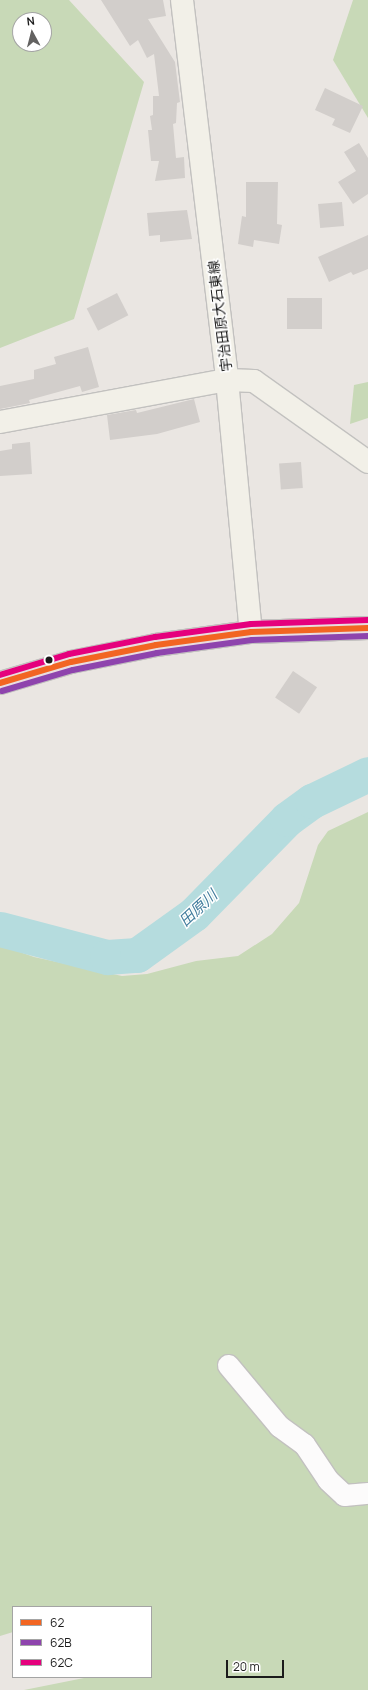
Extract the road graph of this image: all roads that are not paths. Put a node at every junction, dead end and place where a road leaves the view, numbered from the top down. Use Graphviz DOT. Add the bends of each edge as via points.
graph roads {
  1 [pos="182,0"];
  2 [pos="227,380"];
  3 [pos="0,422"];
  4 [pos="368,462"];
  5 [pos="368,628"];
  6 [pos="251,632"];
  7 [pos="0,683"];
  8 [pos="228,1365"];
  9 [pos="368,1493"];
  1 -- 2 [label="main road, 宇治田原大石東線"];
  2 -- 3 [label="main road"];
  2 -- 4 [label="main road" via="254,381"];
  2 -- 6 [label="main road, 宇治田原大石東線"];
  5 -- 6 [label="highway"];
  6 -- 7 [label="highway" via="112,653"];
  8 -- 9 [label="street" via="279,1426 304,1444 328,1480 344,1495"];
}
